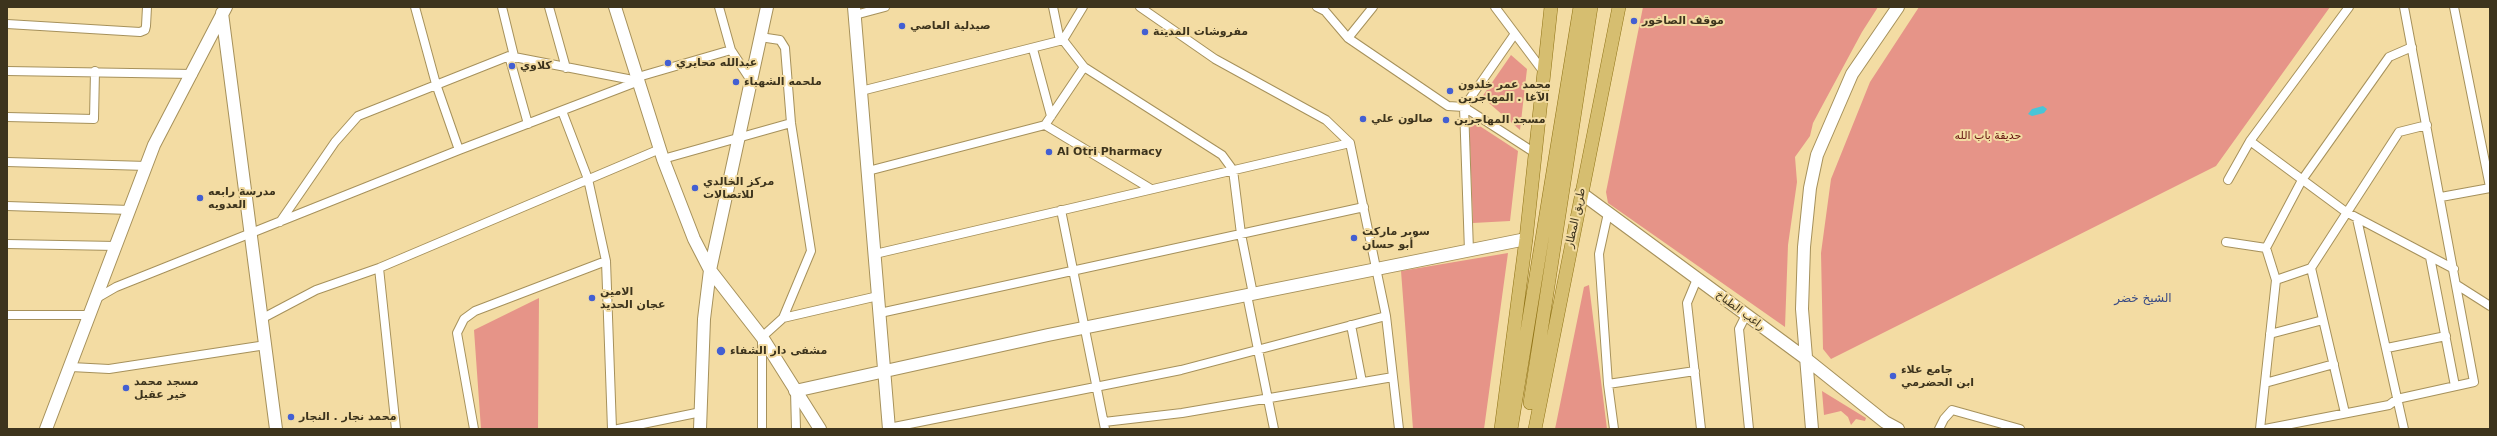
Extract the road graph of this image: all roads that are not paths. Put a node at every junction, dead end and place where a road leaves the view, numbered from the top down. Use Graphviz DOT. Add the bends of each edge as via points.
graph roads {
  1 [pos="147,7"];
  2 [pos="415,7"];
  3 [pos="502,7"];
  4 [pos="549,7"];
  5 [pos="615,7"];
  6 [pos="719,7"];
  7 [pos="767,7"];
  8 [pos="885,7"];
  9 [pos="1053,7"];
  10 [pos="1083,7"];
  11 [pos="1140,7"];
  12 [pos="1317,7"];
  13 [pos="1373,7"];
  14 [pos="1495,7"];
  15 [pos="1551,7"];
  16 [pos="1580,7"];
  17 [pos="1591,7"];
  18 [pos="1620,7"];
  19 [pos="1898,7"];
  20 [pos="2349,7"];
  21 [pos="2404,7"];
  22 [pos="2454,7"];
  23 [pos="224,10"];
  24 [pos="854,11"];
  25 [pos="7,24"];
  26 [pos="1514,35"];
  27 [pos="760,37"];
  28 [pos="1348,38"];
  29 [pos="1061,40"];
  30 [pos="2412,47"];
  31 [pos="1033,48"];
  32 [pos="732,50"];
  33 [pos="511,56"];
  34 [pos="1084,67"];
  35 [pos="566,68"];
  36 [pos="7,71"];
  37 [pos="95,71"];
  38 [pos="1543,71"];
  39 [pos="193,74"];
  40 [pos="638,79"];
  41 [pos="750,79"];
  42 [pos="436,84"];
  43 [pos="861,91"];
  44 [pos="1464,107"];
  45 [pos="562,111"];
  46 [pos="1051,116"];
  47 [pos="7,117"];
  48 [pos="791,123"];
  49 [pos="528,124"];
  50 [pos="1045,125"];
  51 [pos="2427,125"];
  52 [pos="738,137"];
  53 [pos="2250,141"];
  54 [pos="1350,143"];
  55 [pos="459,150"];
  56 [pos="1535,153"];
  57 [pos="661,154"];
  58 [pos="7,162"];
  59 [pos="147,166"];
  60 [pos="868,170"];
  61 [pos="1232,170"];
  62 [pos="588,179"];
  63 [pos="2228,180"];
  64 [pos="2302,180"];
  65 [pos="2490,187"];
  66 [pos="1151,189"];
  67 [pos="1581,193"];
  68 [pos="2441,197"];
  69 [pos="7,206"];
  70 [pos="1364,207"];
  71 [pos="130,210"];
  72 [pos="1061,210"];
  73 [pos="2346,212"];
  74 [pos="1608,213"];
  75 [pos="2357,219"];
  76 [pos="279,223"];
  77 [pos="251,234"];
  78 [pos="1241,234"];
  79 [pos="1526,239"];
  80 [pos="2226,242"];
  81 [pos="7,244"];
  82 [pos="116,246"];
  83 [pos="2266,248"];
  84 [pos="1469,251"];
  85 [pos="875,254"];
  86 [pos="2430,257"];
  87 [pos="606,261"];
  88 [pos="379,268"];
  89 [pos="2312,268"];
  90 [pos="1378,269"];
  91 [pos="2454,269"];
  92 [pos="710,270"];
  93 [pos="1074,270"];
  94 [pos="1697,278"];
  95 [pos="2276,280"];
  96 [pos="2458,286"];
  97 [pos="1250,294"];
  98 [pos="878,296"];
  99 [pos="96,298"];
  100 [pos="2490,306"];
  101 [pos="880,313"];
  102 [pos="90,315"];
  103 [pos="1746,315"];
  104 [pos="8,316"];
  105 [pos="1386,316"];
  106 [pos="263,318"];
  107 [pos="783,318"];
  108 [pos="2323,320"];
  109 [pos="1351,325"];
  110 [pos="1085,328"];
  111 [pos="2270,334"];
  112 [pos="2446,336"];
  113 [pos="762,338"];
  114 [pos="266,345"];
  115 [pos="2387,348"];
  116 [pos="1258,349"];
  117 [pos="1805,358"];
  118 [pos="2334,364"];
  119 [pos="71,367"];
  120 [pos="884,371"];
  121 [pos="1695,372"];
  122 [pos="1393,377"];
  123 [pos="1362,382"];
  124 [pos="2265,383"];
  125 [pos="1608,384"];
  126 [pos="1097,386"];
  127 [pos="2455,386"];
  128 [pos="795,391"];
  129 [pos="1268,399"];
  130 [pos="2397,399"];
  131 [pos="701,412"];
  132 [pos="2344,413"];
  133 [pos="1105,426"];
  134 [pos="1883,426"];
  135 [pos="889,428"];
  136 [pos="46,429"];
  137 [pos="276,429"];
  138 [pos="396,429"];
  139 [pos="474,429"];
  140 [pos="612,429"];
  141 [pos="618,429"];
  142 [pos="700,429"];
  143 [pos="762,429"];
  144 [pos="796,429"];
  145 [pos="820,429"];
  146 [pos="1274,429"];
  147 [pos="1399,429"];
  148 [pos="1501,429"];
  149 [pos="1511,429"];
  150 [pos="1528,429"];
  151 [pos="1535,429"];
  152 [pos="1614,429"];
  153 [pos="1701,429"];
  154 [pos="1750,429"];
  155 [pos="1812,429"];
  156 [pos="1898,429"];
  157 [pos="1939,429"];
  158 [pos="2020,429"];
  159 [pos="2260,429"];
  160 [pos="2265,429"];
  161 [pos="2404,429"];
  1 -- 25 [label="street" via="146,26 140,32"];
  2 -- 42 [label="street"];
  3 -- 33 [label="street"];
  4 -- 35 [label="street"];
  5 -- 40 [label="main road"];
  6 -- 32 [label="street"];
  7 -- 27 [label="main road"];
  8 -- 24 [label="street"];
  9 -- 29 [label="street"];
  10 -- 29 [label="street"];
  11 -- 54 [label="street" via="1215,59 1326,120"];
  12 -- 28 [label="street" via="1325,11"];
  13 -- 28 [label="street"];
  14 -- 26 [label="street"];
  15 -- 38 [label="main road"];
  16 -- 149 [label="main road"];
  17 -- 150 [label="main road"];
  18 -- 67 [label="main road, طريق المطار"];
  19 -- 117 [label="main road" via="1852,74 1817,155 1810,188 1804,247 1802,309"];
  20 -- 53 [label="street"];
  21 -- 30 [label="street"];
  22 -- 65 [label="street"];
  23 -- 39 [label="main road"];
  23 -- 77 [label="main road"];
  24 -- 43 [label="main road"];
  26 -- 38 [label="street"];
  26 -- 44 [label="street"];
  27 -- 41 [label="main road"];
  27 -- 48 [label="street" via="780,40 785,48"];
  28 -- 44 [label="street" via="1448,106"];
  29 -- 31 [label="street"];
  29 -- 34 [label="street"];
  30 -- 51 [label="street"];
  30 -- 64 [label="street" via="2389,57"];
  31 -- 43 [label="street"];
  31 -- 46 [label="street"];
  32 -- 40 [label="street"];
  32 -- 41 [label="street"];
  33 -- 35 [label="street"];
  33 -- 42 [label="street"];
  33 -- 49 [label="street"];
  34 -- 46 [label="street"];
  34 -- 61 [label="street" via="1222,155"];
  35 -- 40 [label="street"];
  36 -- 37 [label="street"];
  37 -- 39 [label="street"];
  37 -- 47 [label="street" via="94,119"];
  38 -- 56 [label="main road"];
  39 -- 59 [label="main road" via="154,145"];
  40 -- 45 [label="street"];
  40 -- 57 [label="main road"];
  41 -- 52 [label="main road"];
  42 -- 55 [label="street"];
  42 -- 76 [label="street" via="358,116 336,142"];
  43 -- 60 [label="main road"];
  44 -- 56 [label="street"];
  44 -- 84 [label="street"];
  45 -- 49 [label="street"];
  45 -- 62 [label="street"];
  46 -- 50 [label="street"];
  48 -- 52 [label="street"];
  48 -- 107 [label="street" via="811,251"];
  49 -- 55 [label="street"];
  50 -- 60 [label="street"];
  50 -- 66 [label="street"];
  51 -- 68 [label="street"];
  51 -- 73 [label="street" via="2399,132"];
  52 -- 57 [label="street"];
  52 -- 92 [label="main road"];
  53 -- 63 [label="street"];
  53 -- 64 [label="street"];
  54 -- 61 [label="street"];
  54 -- 70 [label="street"];
  55 -- 76 [label="street"];
  56 -- 79 [label="main road"];
  57 -- 62 [label="street"];
  57 -- 92 [label="main road" via="691,232"];
  58 -- 59 [label="street"];
  59 -- 71 [label="main road"];
  60 -- 85 [label="main road"];
  61 -- 66 [label="street"];
  61 -- 78 [label="street"];
  62 -- 87 [label="street"];
  62 -- 88 [label="street"];
  64 -- 73 [label="street"];
  64 -- 83 [label="street"];
  65 -- 68 [label="street"];
  66 -- 72 [label="street"];
  67 -- 74 [label="main road, راغب الطباخ"];
  67 -- 151 [label="main road, طريق المطار"];
  68 -- 91 [label="street"];
  69 -- 71 [label="street"];
  70 -- 78 [label="street"];
  70 -- 90 [label="street"];
  71 -- 82 [label="main road"];
  72 -- 85 [label="street"];
  72 -- 93 [label="street"];
  73 -- 75 [label="street"];
  73 -- 89 [label="street"];
  74 -- 94 [label="main road, راغب الطباخ"];
  74 -- 125 [label="street" via="1599,254"];
  75 -- 86 [label="street"];
  75 -- 115 [label="street"];
  76 -- 77 [label="street"];
  77 -- 99 [label="street" via="116,287"];
  77 -- 106 [label="main road"];
  78 -- 93 [label="street"];
  78 -- 97 [label="street"];
  79 -- 84 [label="main road"];
  79 -- 148 [label="main road"];
  80 -- 83 [label="street"];
  81 -- 82 [label="street"];
  82 -- 99 [label="main road"];
  83 -- 95 [label="street"];
  84 -- 90 [label="main road"];
  85 -- 98 [label="main road"];
  86 -- 91 [label="street"];
  86 -- 112 [label="street"];
  87 -- 139 [label="street" via="475,311 464,319 457,333"];
  87 -- 140 [label="street"];
  88 -- 106 [label="street" via="316,290"];
  88 -- 138 [label="street"];
  89 -- 95 [label="street"];
  89 -- 108 [label="street"];
  90 -- 97 [label="main road"];
  90 -- 105 [label="street"];
  91 -- 96 [label="street"];
  92 -- 113 [label="main road"];
  92 -- 131 [label="main road" via="704,319"];
  93 -- 101 [label="street"];
  93 -- 110 [label="street"];
  94 -- 103 [label="main road, راغب الطباخ"];
  94 -- 121 [label="street" via="1687,303"];
  95 -- 111 [label="street"];
  96 -- 100 [label="street"];
  96 -- 127 [label="street" via="2474,382"];
  97 -- 110 [label="main road"];
  97 -- 116 [label="street"];
  98 -- 101 [label="main road"];
  98 -- 107 [label="street"];
  99 -- 102 [label="main road"];
  101 -- 120 [label="main road"];
  102 -- 104 [label="street"];
  102 -- 119 [label="main road"];
  103 -- 117 [label="main road, راغب الطباخ"];
  103 -- 154 [label="street" via="1739,329"];
  105 -- 109 [label="street"];
  105 -- 122 [label="street"];
  106 -- 114 [label="main road"];
  107 -- 113 [label="street"];
  108 -- 111 [label="street"];
  108 -- 118 [label="street"];
  109 -- 116 [label="street"];
  109 -- 123 [label="street"];
  110 -- 120 [label="main road"];
  110 -- 126 [label="street"];
  111 -- 124 [label="street"];
  112 -- 115 [label="street"];
  112 -- 127 [label="street"];
  113 -- 128 [label="main road"];
  113 -- 143 [label="street"];
  114 -- 119 [label="street" via="110,369"];
  114 -- 137 [label="main road"];
  115 -- 130 [label="street"];
  116 -- 126 [label="street" via="1181,370"];
  116 -- 129 [label="street"];
  117 -- 134 [label="main road, راغب الطباخ"];
  117 -- 155 [label="main road"];
  118 -- 124 [label="street"];
  118 -- 132 [label="street"];
  119 -- 136 [label="main road"];
  120 -- 128 [label="main road"];
  120 -- 135 [label="main road"];
  121 -- 125 [label="street"];
  121 -- 153 [label="street"];
  122 -- 123 [label="street"];
  122 -- 147 [label="street"];
  123 -- 129 [label="street"];
  124 -- 159 [label="street"];
  125 -- 152 [label="street"];
  126 -- 133 [label="street"];
  126 -- 135 [label="street"];
  127 -- 130 [label="street"];
  128 -- 144 [label="street"];
  128 -- 145 [label="main road"];
  129 -- 133 [label="street"];
  129 -- 146 [label="street"];
  130 -- 132 [label="street" via="2389,405"];
  130 -- 161 [label="street"];
  131 -- 141 [label="street"];
  131 -- 142 [label="main road"];
  132 -- 160 [label="street"];
  134 -- 156 [label="main road, راغب الطباخ"];
  157 -- 158 [label="street" via="1944,418 1952,410"];
}
